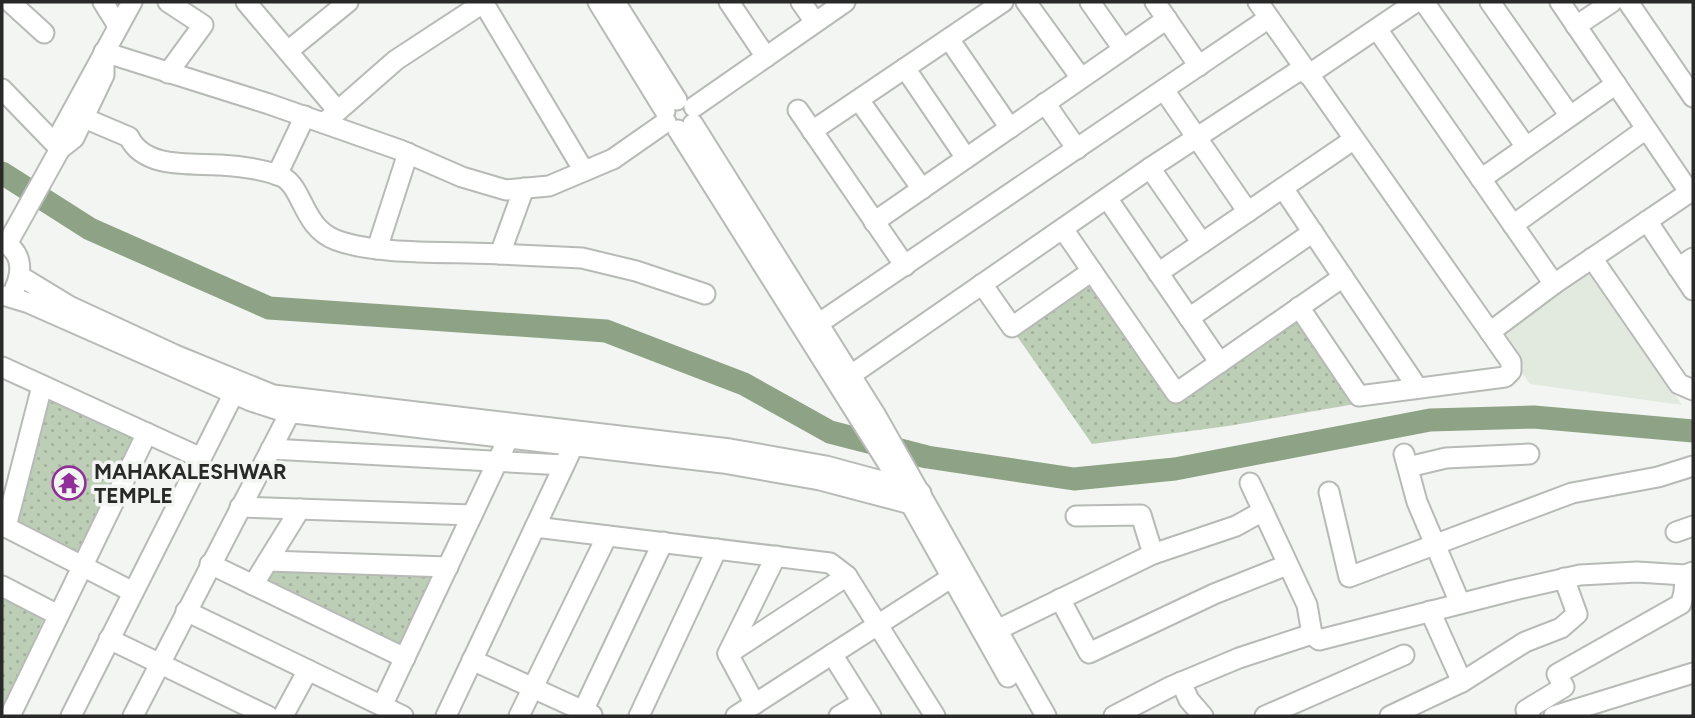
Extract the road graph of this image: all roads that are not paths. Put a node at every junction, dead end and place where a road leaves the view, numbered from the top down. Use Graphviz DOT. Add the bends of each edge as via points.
graph roads {
  1 [pos="10,2"];
  2 [pos="103,2"];
  3 [pos="132,2"];
  4 [pos="168,2"];
  5 [pos="247,2"];
  6 [pos="348,2"];
  7 [pos="483,2"];
  8 [pos="598,2"];
  9 [pos="615,2"];
  10 [pos="729,2"];
  11 [pos="801,2"];
  12 [pos="845,2"];
  13 [pos="1003,2"];
  14 [pos="1026,2"];
  15 [pos="1090,2"];
  16 [pos="1155,2"];
  17 [pos="1416,2"];
  18 [pos="1424,2"];
  19 [pos="1490,2"];
  20 [pos="1560,2"];
  21 [pos="1612,2"];
  22 [pos="1628,2"];
  23 [pos="978,9"];
  24 [pos="1264,10"];
  25 [pos="1167,19"];
  26 [pos="815,22"];
  27 [pos="118,26"];
  28 [pos="1576,26"];
  29 [pos="1377,29"];
  30 [pos="44,33"];
  31 [pos="949,38"];
  32 [pos="1123,49"];
  33 [pos="288,51"];
  34 [pos="104,52"];
  35 [pos="766,57"];
  36 [pos="1199,66"];
  37 [pos="905,68"];
  38 [pos="1306,71"];
  39 [pos="168,72"];
  40 [pos="1081,78"];
  41 [pos="1616,84"];
  42 [pos="2,89"];
  43 [pos="1164,90"];
  44 [pos="1693,97"];
  45 [pos="859,100"];
  46 [pos="1045,103"];
  47 [pos="798,110"];
  48 [pos="679,116"];
  49 [pos="1570,116"];
  50 [pos="305,117"];
  51 [pos="331,117"];
  52 [pos="84,118"];
  53 [pos="1010,128"];
  54 [pos="1646,129"];
  55 [pos="812,131"];
  56 [pos="1198,139"];
  57 [pos="1353,140"];
  58 [pos="1526,147"];
  59 [pos="60,149"];
  60 [pos="1077,149"];
  61 [pos="408,153"];
  62 [pos="966,158"];
  63 [pos="1150,168"];
  64 [pos="584,171"];
  65 [pos="277,175"];
  66 [pos="1481,179"];
  67 [pos="524,188"];
  68 [pos="1283,188"];
  69 [pos="922,189"];
  70 [pos="1691,191"];
  71 [pos="1107,198"];
  72 [pos="1248,212"];
  73 [pos="1647,221"];
  74 [pos="874,222"];
  75 [pos="1513,225"];
  76 [pos="1063,229"];
  77 [pos="1313,232"];
  78 [pos="8,239"];
  79 [pos="1202,243"];
  80 [pos="377,248"];
  81 [pos="500,254"];
  82 [pos="1592,258"];
  83 [pos="1686,263"];
  84 [pos="905,266"];
  85 [pos="1092,271"];
  86 [pos="1158,273"];
  87 [pos="20,276"];
  88 [pos="1343,277"];
  89 [pos="982,284"];
  90 [pos="1554,284"];
  91 [pos="1693,290"];
  92 [pos="705,294"];
  93 [pos="4,297"];
  94 [pos="1299,307"];
  95 [pos="1189,318"];
  96 [pos="812,328"];
  97 [pos="1490,331"];
  98 [pos="1220,363"];
  99 [pos="2,367"];
  100 [pos="851,375"];
  101 [pos="42,386"];
  102 [pos="236,387"];
  103 [pos="1417,387"];
  104 [pos="1693,390"];
  105 [pos="294,405"];
  106 [pos="866,413"];
  107 [pos="147,433"];
  108 [pos="508,439"];
  109 [pos="577,439"];
  110 [pos="271,450"];
  111 [pos="1529,454"];
  112 [pos="201,458"];
  113 [pos="498,461"];
  114 [pos="564,465"];
  115 [pos="1693,466"];
  116 [pos="904,478"];
  117 [pos="1250,483"];
  118 [pos="1329,492"];
  119 [pos="916,499"];
  120 [pos="240,507"];
  121 [pos="300,509"];
  122 [pos="1263,511"];
  123 [pos="472,515"];
  124 [pos="1076,516"];
  125 [pos="4,526"];
  126 [pos="535,527"];
  127 [pos="607,536"];
  128 [pos="663,542"];
  129 [pos="1435,544"];
  130 [pos="717,549"];
  131 [pos="1153,554"];
  132 [pos="776,556"];
  133 [pos="268,561"];
  134 [pos="210,564"];
  135 [pos="1287,565"];
  136 [pos="82,566"];
  137 [pos="448,567"];
  138 [pos="957,573"];
  139 [pos="1689,573"];
  140 [pos="847,576"];
  141 [pos="1564,578"];
  142 [pos="253,584"];
  143 [pos="2,586"];
  144 [pos="133,592"];
  145 [pos="1060,598"];
  146 [pos="1460,603"];
  147 [pos="186,611"];
  148 [pos="1430,611"];
  149 [pos="58,615"];
  150 [pos="877,625"];
  151 [pos="997,630"];
  152 [pos="1312,634"];
  153 [pos="109,639"];
  154 [pos="727,654"];
  155 [pos="832,654"];
  156 [pos="1404,655"];
  157 [pos="405,658"];
  158 [pos="472,660"];
  159 [pos="158,663"];
  160 [pos="308,670"];
  161 [pos="1693,673"];
  162 [pos="1181,682"];
  163 [pos="1462,682"];
  164 [pos="532,687"];
  165 [pos="755,704"];
  166 [pos="383,706"];
  167 [pos="866,709"];
  168 [pos="1144,709"];
  169 [pos="588,714"];
  170 [pos="9,716"];
  171 [pos="71,716"];
  172 [pos="132,716"];
  173 [pos="268,716"];
  174 [pos="283,716"];
  175 [pos="403,716"];
  176 [pos="446,716"];
  177 [pos="519,716"];
  178 [pos="639,716"];
  179 [pos="736,716"];
  180 [pos="839,716"];
  181 [pos="935,716"];
  182 [pos="1031,716"];
  183 [pos="1045,716"];
  184 [pos="1114,716"];
  185 [pos="1203,716"];
  186 [pos="1265,716"];
  187 [pos="1392,716"];
  188 [pos="1530,716"];
  189 [pos="1554,716"];
  1 -- 30 [label="street"];
  2 -- 27 [label="street"];
  3 -- 27 [label="street"];
  4 -- 39 [label="street" via="203,25"];
  5 -- 33 [label="street"];
  6 -- 33 [label="street"];
  7 -- 51 [label="street" via="396,60"];
  7 -- 64 [label="street"];
  8 -- 48 [label="street"];
  9 -- 48 [label="street"];
  10 -- 35 [label="street"];
  11 -- 26 [label="street"];
  12 -- 26 [label="street"];
  13 -- 23 [label="street"];
  14 -- 40 [label="street"];
  15 -- 32 [label="street"];
  16 -- 25 [label="street"];
  17 -- 29 [label="street"];
  18 -- 58 [label="street"];
  19 -- 49 [label="street"];
  20 -- 28 [label="street"];
  21 -- 28 [label="street"];
  22 -- 44 [label="street"];
  23 -- 31 [label="street"];
  24 -- 36 [label="street"];
  24 -- 38 [label="street"];
  25 -- 32 [label="street"];
  25 -- 36 [label="street"];
  26 -- 35 [label="street"];
  27 -- 34 [label="street"];
  28 -- 41 [label="street"];
  29 -- 38 [label="street"];
  29 -- 66 [label="street"];
  31 -- 37 [label="street"];
  31 -- 53 [label="street"];
  32 -- 40 [label="street"];
  33 -- 51 [label="street"];
  34 -- 39 [label="street"];
  34 -- 52 [label="street" via="104,75"];
  34 -- 59 [label="street" via="62,130"];
  35 -- 48 [label="street"];
  36 -- 43 [label="street"];
  37 -- 45 [label="street"];
  37 -- 62 [label="street"];
  38 -- 56 [label="street"];
  38 -- 57 [label="street"];
  39 -- 50 [label="street"];
  40 -- 46 [label="street"];
  41 -- 49 [label="street"];
  41 -- 54 [label="street"];
  42 -- 59 [label="street"];
  43 -- 56 [label="street"];
  43 -- 60 [label="street"];
  45 -- 55 [label="street"];
  45 -- 69 [label="street"];
  46 -- 53 [label="street"];
  46 -- 60 [label="street"];
  47 -- 55 [label="street"];
  48 -- 64 [label="street" via="614,159"];
  48 -- 96 [label="street"];
  49 -- 58 [label="street"];
  50 -- 51 [label="street"];
  50 -- 65 [label="street"];
  51 -- 61 [label="street"];
  52 -- 59 [label="street" via="75,138"];
  52 -- 65 [label="street" via="129,137 148,156"];
  53 -- 62 [label="street"];
  54 -- 70 [label="street"];
  54 -- 75 [label="street"];
  55 -- 74 [label="street"];
  56 -- 63 [label="street"];
  56 -- 72 [label="street"];
  57 -- 68 [label="street"];
  57 -- 97 [label="street"];
  58 -- 66 [label="street"];
  59 -- 78 [label="street"];
  60 -- 84 [label="street"];
  61 -- 67 [label="street" via="461,177 506,190"];
  61 -- 80 [label="street"];
  62 -- 69 [label="street"];
  63 -- 71 [label="street"];
  63 -- 79 [label="street"];
  64 -- 67 [label="street" via="549,186"];
  65 -- 80 [label="street" via="290,182 319,232"];
  66 -- 75 [label="street"];
  67 -- 81 [label="street"];
  68 -- 72 [label="street"];
  68 -- 77 [label="street"];
  69 -- 74 [label="street"];
  70 -- 73 [label="street"];
  71 -- 76 [label="street"];
  71 -- 86 [label="street"];
  72 -- 79 [label="street"];
  73 -- 82 [label="street"];
  73 -- 83 [label="street"];
  74 -- 84 [label="street"];
  75 -- 90 [label="street"];
  76 -- 85 [label="street"];
  76 -- 89 [label="street"];
  77 -- 88 [label="street"];
  77 -- 95 [label="street"];
  78 -- 87 [label="street" via="20,264"];
  79 -- 86 [label="street"];
  80 -- 81 [label="street"];
  81 -- 92 [label="street" via="582,258"];
  82 -- 90 [label="street"];
  82 -- 104 [label="street" via="1679,384"];
  83 -- 91 [label="street"];
  84 -- 96 [label="street"];
  85 -- 89 [label="street" via="1012,327"];
  85 -- 98 [label="street" via="1176,393"];
  86 -- 95 [label="street"];
  87 -- 93 [label="street"];
  87 -- 102 [label="street" via="71,307"];
  88 -- 94 [label="street"];
  88 -- 103 [label="street"];
  89 -- 100 [label="street"];
  90 -- 97 [label="street"];
  93 -- 102 [label="street"];
  94 -- 98 [label="street"];
  94 -- 103 [label="street" via="1359,396"];
  95 -- 98 [label="street"];
  96 -- 100 [label="street"];
  96 -- 106 [label="street"];
  97 -- 103 [label="street" via="1511,362 1505,377"];
  99 -- 101 [label="street"];
  100 -- 106 [label="street"];
  101 -- 107 [label="street"];
  101 -- 125 [label="street"];
  102 -- 105 [label="street"];
  102 -- 112 [label="street"];
  105 -- 108 [label="street"];
  105 -- 109 [label="street"];
  105 -- 110 [label="street"];
  106 -- 116 [label="street"];
  106 -- 116 [label="street" via="887,462"];
  107 -- 112 [label="street"];
  107 -- 136 [label="street"];
  108 -- 109 [label="street"];
  108 -- 113 [label="street"];
  109 -- 114 [label="street"];
  109 -- 116 [label="street" via="730,449"];
  109 -- 119 [label="street"];
  110 -- 113 [label="street"];
  110 -- 120 [label="street"];
  111 -- 129 [label="street" via="1406,460"];
  112 -- 144 [label="street"];
  113 -- 114 [label="street"];
  113 -- 123 [label="street"];
  114 -- 126 [label="street"];
  115 -- 129 [label="street" via="1572,493"];
  116 -- 119 [label="street"];
  117 -- 122 [label="street"];
  118 -- 129 [label="street" via="1349,577"];
  119 -- 138 [label="street"];
  120 -- 121 [label="street"];
  120 -- 134 [label="street"];
  121 -- 123 [label="street"];
  121 -- 133 [label="street"];
  122 -- 131 [label="street" via="1236,526"];
  122 -- 135 [label="street"];
  123 -- 137 [label="street"];
  124 -- 131 [label="street" via="1141,515"];
  125 -- 136 [label="street"];
  126 -- 127 [label="street"];
  126 -- 158 [label="street"];
  127 -- 128 [label="street"];
  127 -- 164 [label="street"];
  128 -- 130 [label="street"];
  128 -- 169 [label="street"];
  129 -- 146 [label="street"];
  130 -- 132 [label="street"];
  130 -- 178 [label="street"];
  131 -- 145 [label="street"];
  132 -- 140 [label="street" via="830,562"];
  132 -- 154 [label="street"];
  133 -- 137 [label="street"];
  133 -- 142 [label="street"];
  134 -- 142 [label="street"];
  134 -- 147 [label="street"];
  135 -- 145 [label="street" via="1089,653"];
  135 -- 152 [label="street" via="1307,605"];
  136 -- 144 [label="street"];
  136 -- 149 [label="street"];
  137 -- 157 [label="street"];
  138 -- 150 [label="street"];
  138 -- 151 [label="street"];
  138 -- 182 [label="street"];
  139 -- 141 [label="street"];
  139 -- 188 [label="street" via="1681,604 1557,674 1564,687 1526,709"];
  140 -- 150 [label="street"];
  140 -- 154 [label="street"];
  141 -- 146 [label="street"];
  141 -- 163 [label="street" via="1577,614 1561,628 1525,642"];
  142 -- 157 [label="street"];
  143 -- 149 [label="street"];
  144 -- 153 [label="street"];
  145 -- 151 [label="street"];
  146 -- 148 [label="street"];
  147 -- 159 [label="street"];
  147 -- 160 [label="street"];
  148 -- 152 [label="street" via="1319,640"];
  148 -- 163 [label="street"];
  149 -- 170 [label="street"];
  150 -- 155 [label="street"];
  150 -- 181 [label="street"];
  151 -- 183 [label="street"];
  152 -- 162 [label="street"];
  153 -- 159 [label="street"];
  153 -- 171 [label="street"];
  154 -- 165 [label="street"];
  155 -- 165 [label="street"];
  155 -- 167 [label="street"];
  156 -- 186 [label="street"];
  157 -- 166 [label="street"];
  158 -- 164 [label="street"];
  158 -- 176 [label="street"];
  159 -- 172 [label="street"];
  159 -- 173 [label="street"];
  160 -- 166 [label="street"];
  160 -- 174 [label="street"];
  161 -- 189 [label="street"];
  162 -- 168 [label="street"];
  162 -- 185 [label="street"];
  163 -- 187 [label="street"];
  164 -- 169 [label="street"];
  164 -- 177 [label="street"];
  165 -- 179 [label="street"];
  166 -- 175 [label="street"];
  167 -- 180 [label="street"];
  168 -- 184 [label="street"];
}
